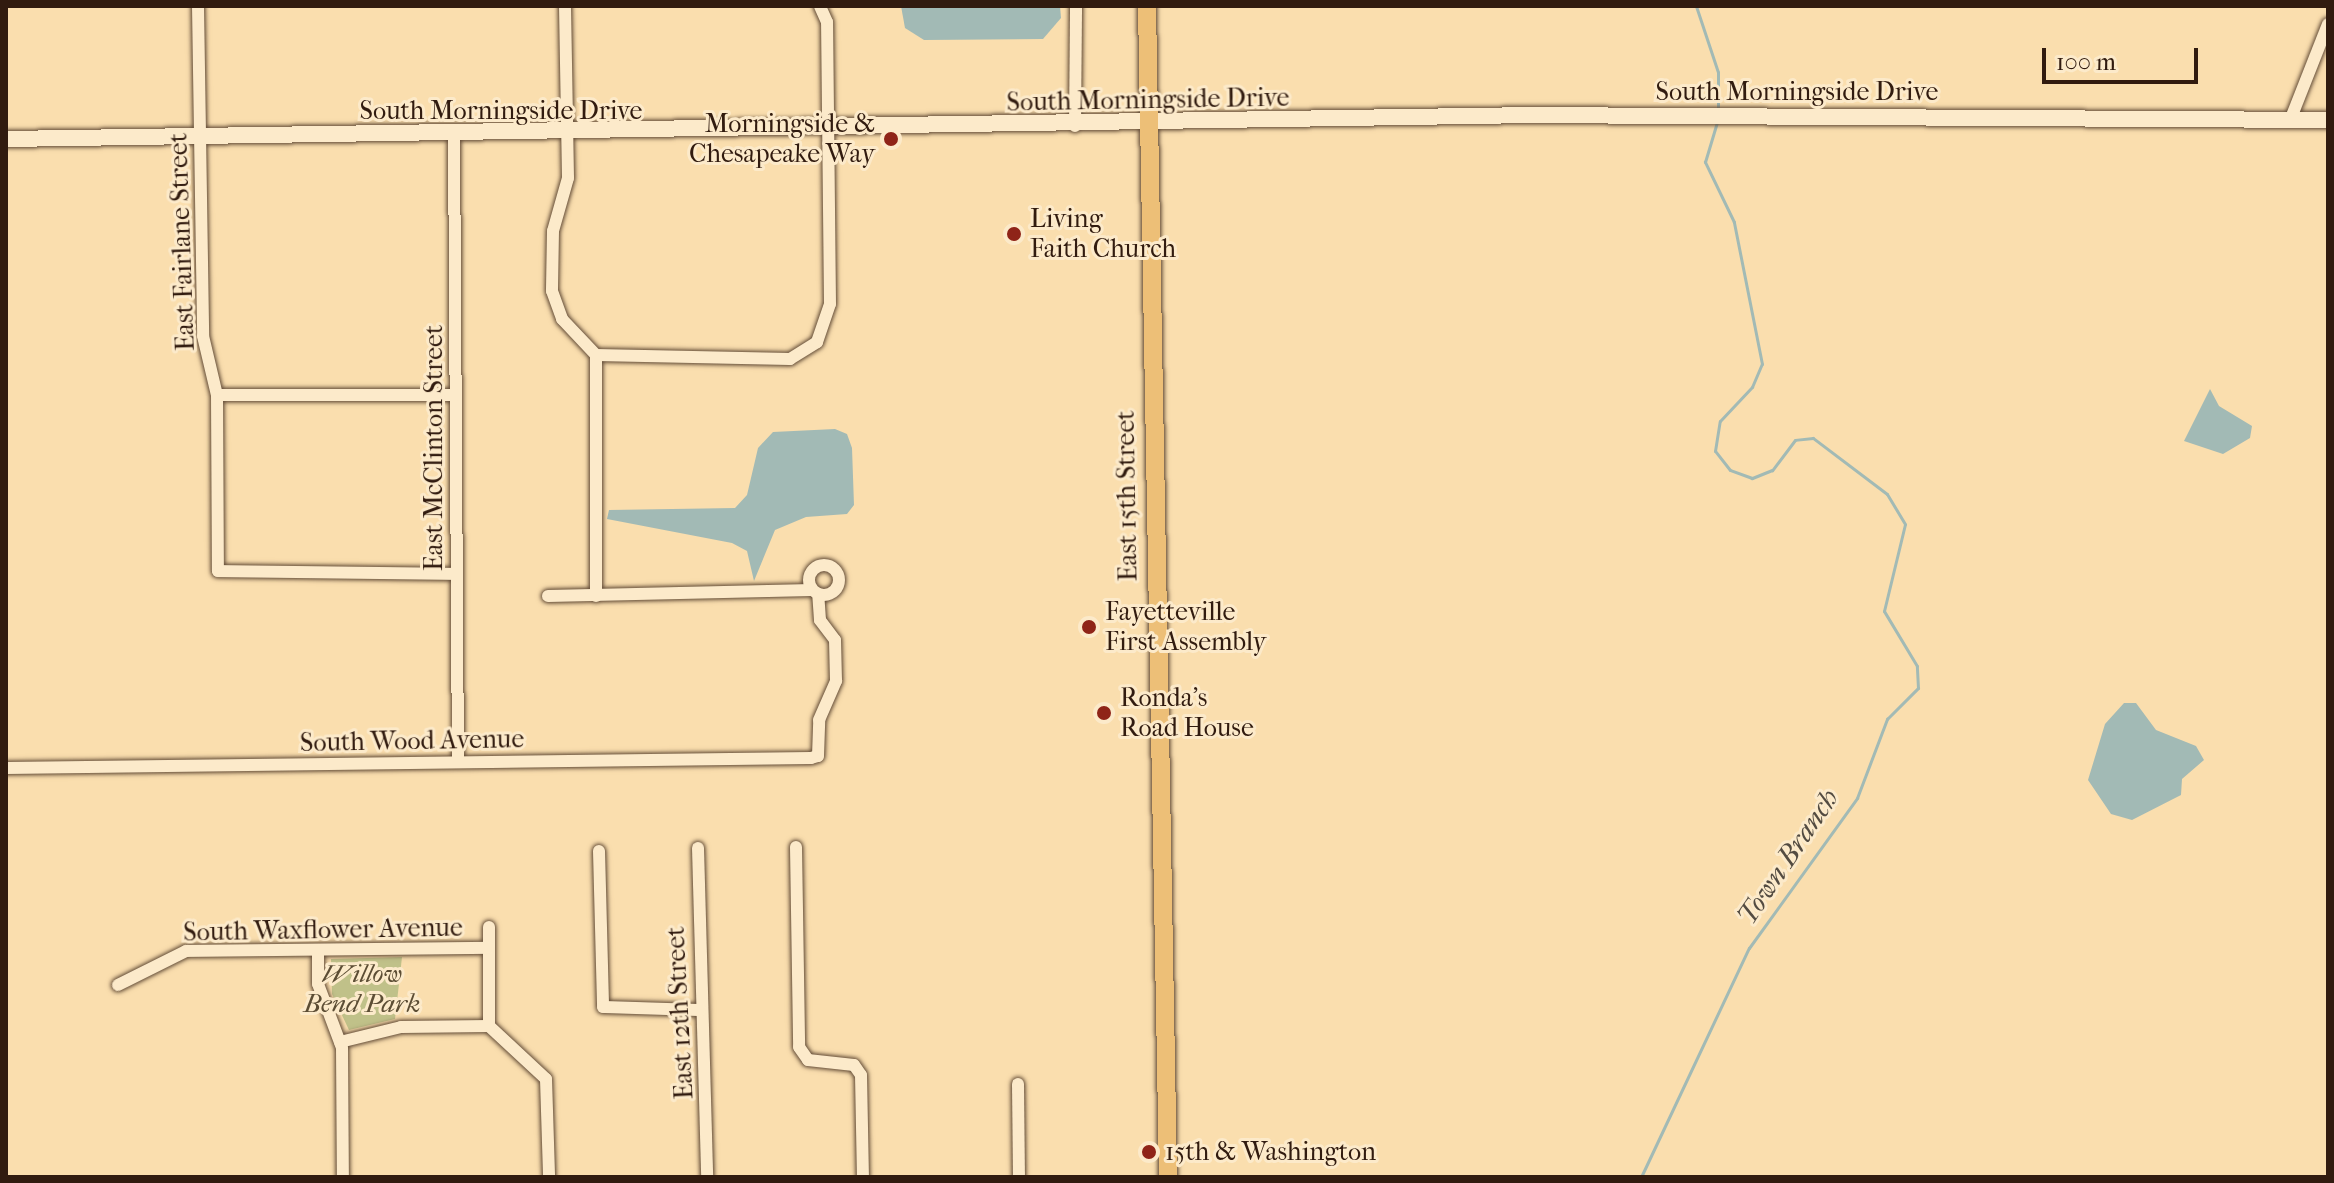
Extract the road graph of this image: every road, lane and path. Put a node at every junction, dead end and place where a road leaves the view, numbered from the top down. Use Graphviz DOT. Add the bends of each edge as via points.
graph roads {
  1 [pos="198,6"];
  2 [pos="565,6"];
  3 [pos="820,6"];
  4 [pos="1076,6"];
  5 [pos="1147,6"];
  6 [pos="2328,24"];
  7 [pos="2291,118"];
  8 [pos="2328,120"];
  9 [pos="1147,125"];
  10 [pos="1075,126"];
  11 [pos="828,131"];
  12 [pos="454,134"];
  13 [pos="567,135"];
  14 [pos="199,138"];
  15 [pos="6,139"];
  16 [pos="596,355"];
  17 [pos="217,395"];
  18 [pos="455,395"];
  19 [pos="457,574"];
  20 [pos="548,596"];
  21 [pos="596,596"];
  22 [pos="458,762"];
  23 [pos="6,768"];
  24 [pos="796,847"];
  25 [pos="698,848"];
  26 [pos="599,851"];
  27 [pos="489,927"];
  28 [pos="489,948"];
  29 [pos="318,950"];
  30 [pos="118,985"];
  31 [pos="700,1010"];
  32 [pos="489,1026"];
  33 [pos="340,1042"];
  34 [pos="1018,1084"];
  35 [pos="343,1177"];
  36 [pos="549,1177"];
  37 [pos="707,1177"];
  38 [pos="863,1177"];
  39 [pos="1019,1177"];
  40 [pos="1168,1177"];
  1 -- 14 [label="street, East Fairlane Street"];
  2 -- 13 [label="street"];
  3 -- 11 [label="street" via="827,22"];
  4 -- 10 [label="street"];
  5 -- 9 [label="main road, East 15th Street"];
  6 -- 7 [label="street"];
  7 -- 8 [label="street, South Morningside Drive"];
  7 -- 9 [label="street, South Morningside Drive" via="1696,115"];
  9 -- 10 [label="street, South Morningside Drive"];
  9 -- 40 [label="main road, East 15th Street"];
  10 -- 11 [label="street, South Morningside Drive"];
  11 -- 13 [label="street, South Morningside Drive"];
  11 -- 16 [label="street" via="828,317 817,342 790,359"];
  12 -- 13 [label="street, South Morningside Drive"];
  12 -- 14 [label="street, South Morningside Drive"];
  12 -- 18 [label="street, East McClinton Street"];
  13 -- 16 [label="street" via="552,291 562,319"];
  14 -- 15 [label="street, South Morningside Drive"];
  14 -- 17 [label="street, East Fairlane Street" via="203,336"];
  16 -- 21 [label="street"];
  17 -- 18 [label="street"];
  17 -- 19 [label="street, East Fairlane Street" via="218,571"];
  18 -- 19 [label="street, East McClinton Street"];
  19 -- 22 [label="street, East McClinton Street"];
  20 -- 21 [label="street"];
  21 -- 22 [label="street, South Wood Avenue" via="815,592 820,620 835,640 836,681 819,720 818,756"];
  22 -- 23 [label="street, South Wood Avenue"];
  24 -- 38 [label="street" via="799,1047 808,1060 854,1065 861,1075"];
  25 -- 31 [label="street, East 12th Street"];
  26 -- 31 [label="street" via="603,1007"];
  27 -- 28 [label="street"];
  28 -- 29 [label="street, South Waxflower Avenue"];
  28 -- 32 [label="street"];
  29 -- 30 [label="street, South Waxflower Avenue" via="186,951"];
  29 -- 33 [label="street" via="318,984"];
  31 -- 37 [label="street, East 12th Street"];
  32 -- 33 [label="street" via="401,1027"];
  32 -- 36 [label="street" via="546,1079"];
  33 -- 35 [label="street"];
  34 -- 39 [label="street"];
}
